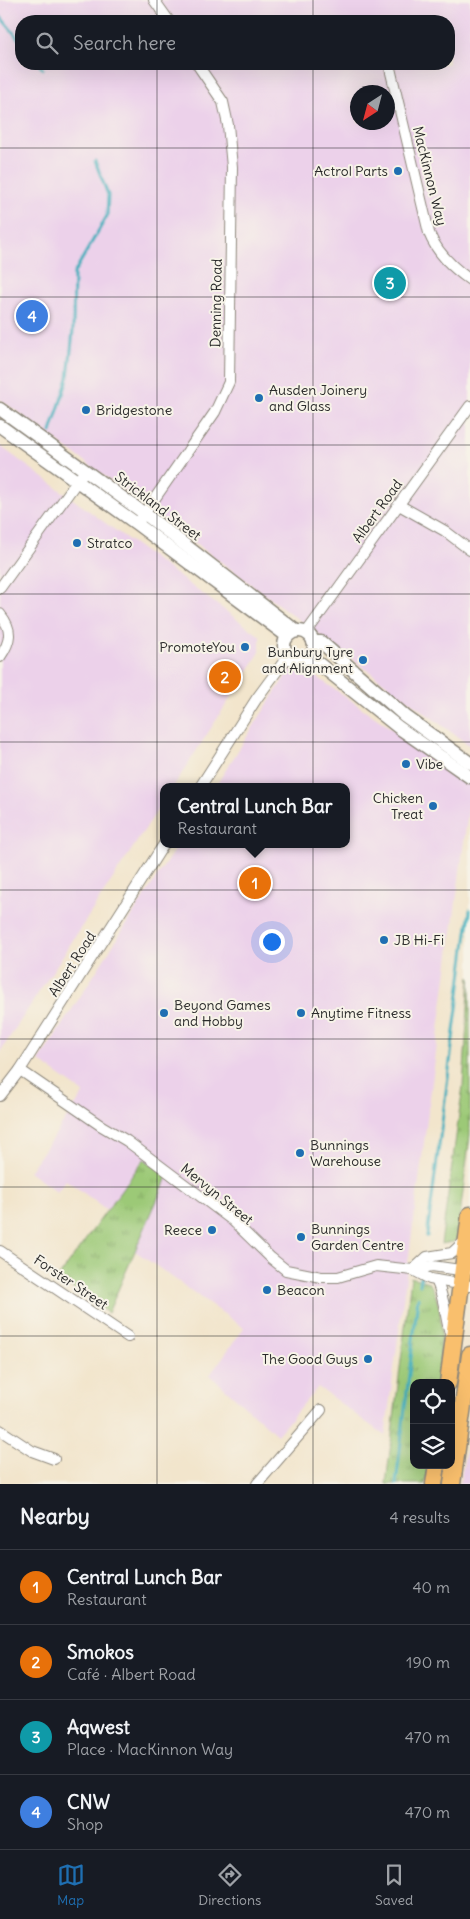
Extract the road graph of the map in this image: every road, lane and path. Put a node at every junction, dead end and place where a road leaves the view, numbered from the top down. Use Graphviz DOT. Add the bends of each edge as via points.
graph roads {
  1 [pos="154,0"];
  2 [pos="165,15"];
  3 [pos="201,70"];
  4 [pos="389,70"];
  5 [pos="470,280"];
  6 [pos="470,406"];
  7 [pos="0,409"];
  8 [pos="0,426"];
  9 [pos="81,476"];
  10 [pos="399,505"];
  11 [pos="141,519"];
  12 [pos="470,550"];
  13 [pos="0,588"];
  14 [pos="0,614"];
  15 [pos="301,635"];
  16 [pos="288,656"];
  17 [pos="0,657"];
  18 [pos="306,659"];
  19 [pos="470,763"];
  20 [pos="470,777"];
  21 [pos="203,783"];
  22 [pos="161,848"];
  23 [pos="20,1070"];
  24 [pos="0,1096"];
  25 [pos="470,1215"];
  26 [pos="466,1240"];
  27 [pos="0,1251"];
  28 [pos="414,1270"];
  29 [pos="466,1278"];
  30 [pos="436,1280"];
  31 [pos="128,1337"];
  32 [pos="453,1343"];
  33 [pos="470,1355"];
  34 [pos="448,1379"];
  35 [pos="321,1410"];
  36 [pos="0,1430"];
  37 [pos="54,1458"];
  38 [pos="436,1469"];
  39 [pos="257,1484"];
  40 [pos="434,1484"];
  41 [pos="452,1484"];
  1 -- 2 [label="street"];
  3 -- 11 [label="street, Denning Road" via="223,102 231,150 229,382 216,412"];
  4 -- 5 [label="street, MacKinnon Way" via="433,244"];
  6 -- 10 [label="street, Albert Road"];
  7 -- 9 [label="street, Strickland Street"];
  8 -- 9 [label="street, Strickland Street"];
  9 -- 11 [label="street, Strickland Street"];
  9 -- 13 [label="street"];
  10 -- 12 [label="street" via="445,531"];
  10 -- 15 [label="street, Albert Road"];
  11 -- 15 [label="street, Strickland Street"];
  14 -- 17 [label="street" via="10,635"];
  15 -- 16 [label="street" via="284,646"];
  15 -- 18 [label="street" via="313,650"];
  15 -- 19 [label="street, Strickland Street" via="321,642 405,716"];
  16 -- 18 [label="street" via="294,660"];
  16 -- 21 [label="street"];
  18 -- 20 [label="street" via="314,659 398,727"];
  22 -- 23 [label="street, Albert Road"];
  23 -- 24 [label="street, Albert Road"];
  23 -- 28 [label="street, Mervyn Street" via="127,1141 232,1220 286,1270 338,1277 376,1266"];
  25 -- 26 [label="main road"];
  26 -- 28 [label="street" via="452,1253 427,1257"];
  26 -- 29 [label="main road"];
  27 -- 31 [label="street, Forster Street"];
  28 -- 29 [label="street, Mervyn Street" via="432,1266"];
  28 -- 30 [label="street, Mervyn Street"];
  29 -- 30 [label="street, Mervyn Street"];
  29 -- 32 [label="main road"];
  30 -- 32 [label="street" via="443,1293"];
  32 -- 34 [label="main road"];
  33 -- 41 [label="main road"];
  35 -- 39 [label="street"];
  36 -- 37 [label="street" via="32,1451"];
  38 -- 40 [label="main road"];
}
